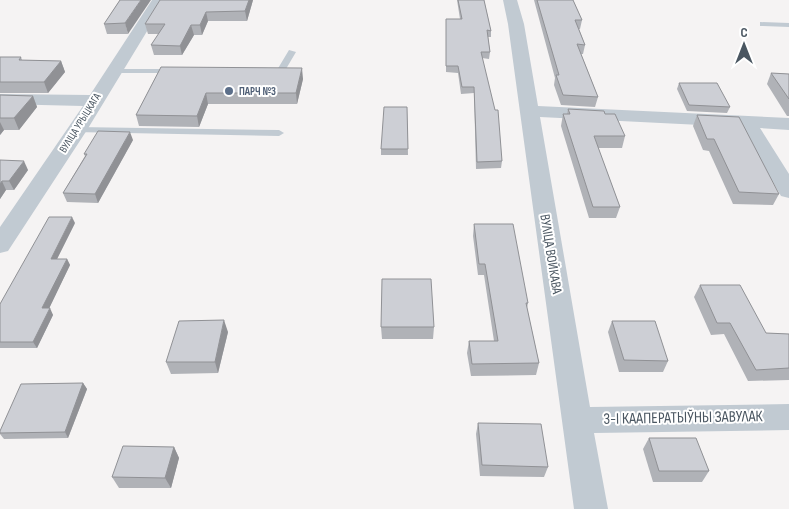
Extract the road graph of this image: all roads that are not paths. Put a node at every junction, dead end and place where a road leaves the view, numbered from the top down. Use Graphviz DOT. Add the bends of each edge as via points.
graph roads {
  1 [pos="159,0"];
  2 [pos="510,0"];
  3 [pos="763,24"];
  4 [pos="789,25"];
  5 [pos="292,52"];
  6 [pos="113,71"];
  7 [pos="182,72"];
  8 [pos="260,72"];
  9 [pos="0,99"];
  10 [pos="94,100"];
  11 [pos="528,111"];
  12 [pos="747,122"];
  13 [pos="789,124"];
  14 [pos="77,130"];
  15 [pos="279,132"];
  16 [pos="789,191"];
  17 [pos="0,245"];
  18 [pos="789,417"];
  19 [pos="578,420"];
  20 [pos="590,509"];
  1 -- 6 [label="street, ВУЛІЦА УРЫЦКАГА"];
  2 -- 11 [label="street, ВУЛІЦА ВОЙКАВА"];
  3 -- 4 [label="lane"];
  5 -- 8 [label="lane" via="280,72"];
  6 -- 7 [label="lane"];
  6 -- 10 [label="street, ВУЛІЦА УРЫЦКАГА"];
  9 -- 10 [label="street"];
  10 -- 14 [label="street, ВУЛІЦА УРЫЦКАГА"];
  11 -- 12 [label="street"];
  11 -- 19 [label="street, ВУЛІЦА ВОЙКАВА"];
  12 -- 13 [label="street"];
  12 -- 16 [label="street"];
  14 -- 15 [label="lane"];
  14 -- 17 [label="street, ВУЛІЦА УРЫЦКАГА"];
  18 -- 19 [label="street, 3-І КААПЕРАТЫЎНЫ ЗАВУЛАК"];
  19 -- 20 [label="street, ВУЛІЦА ВОЙКАВА"];
}
